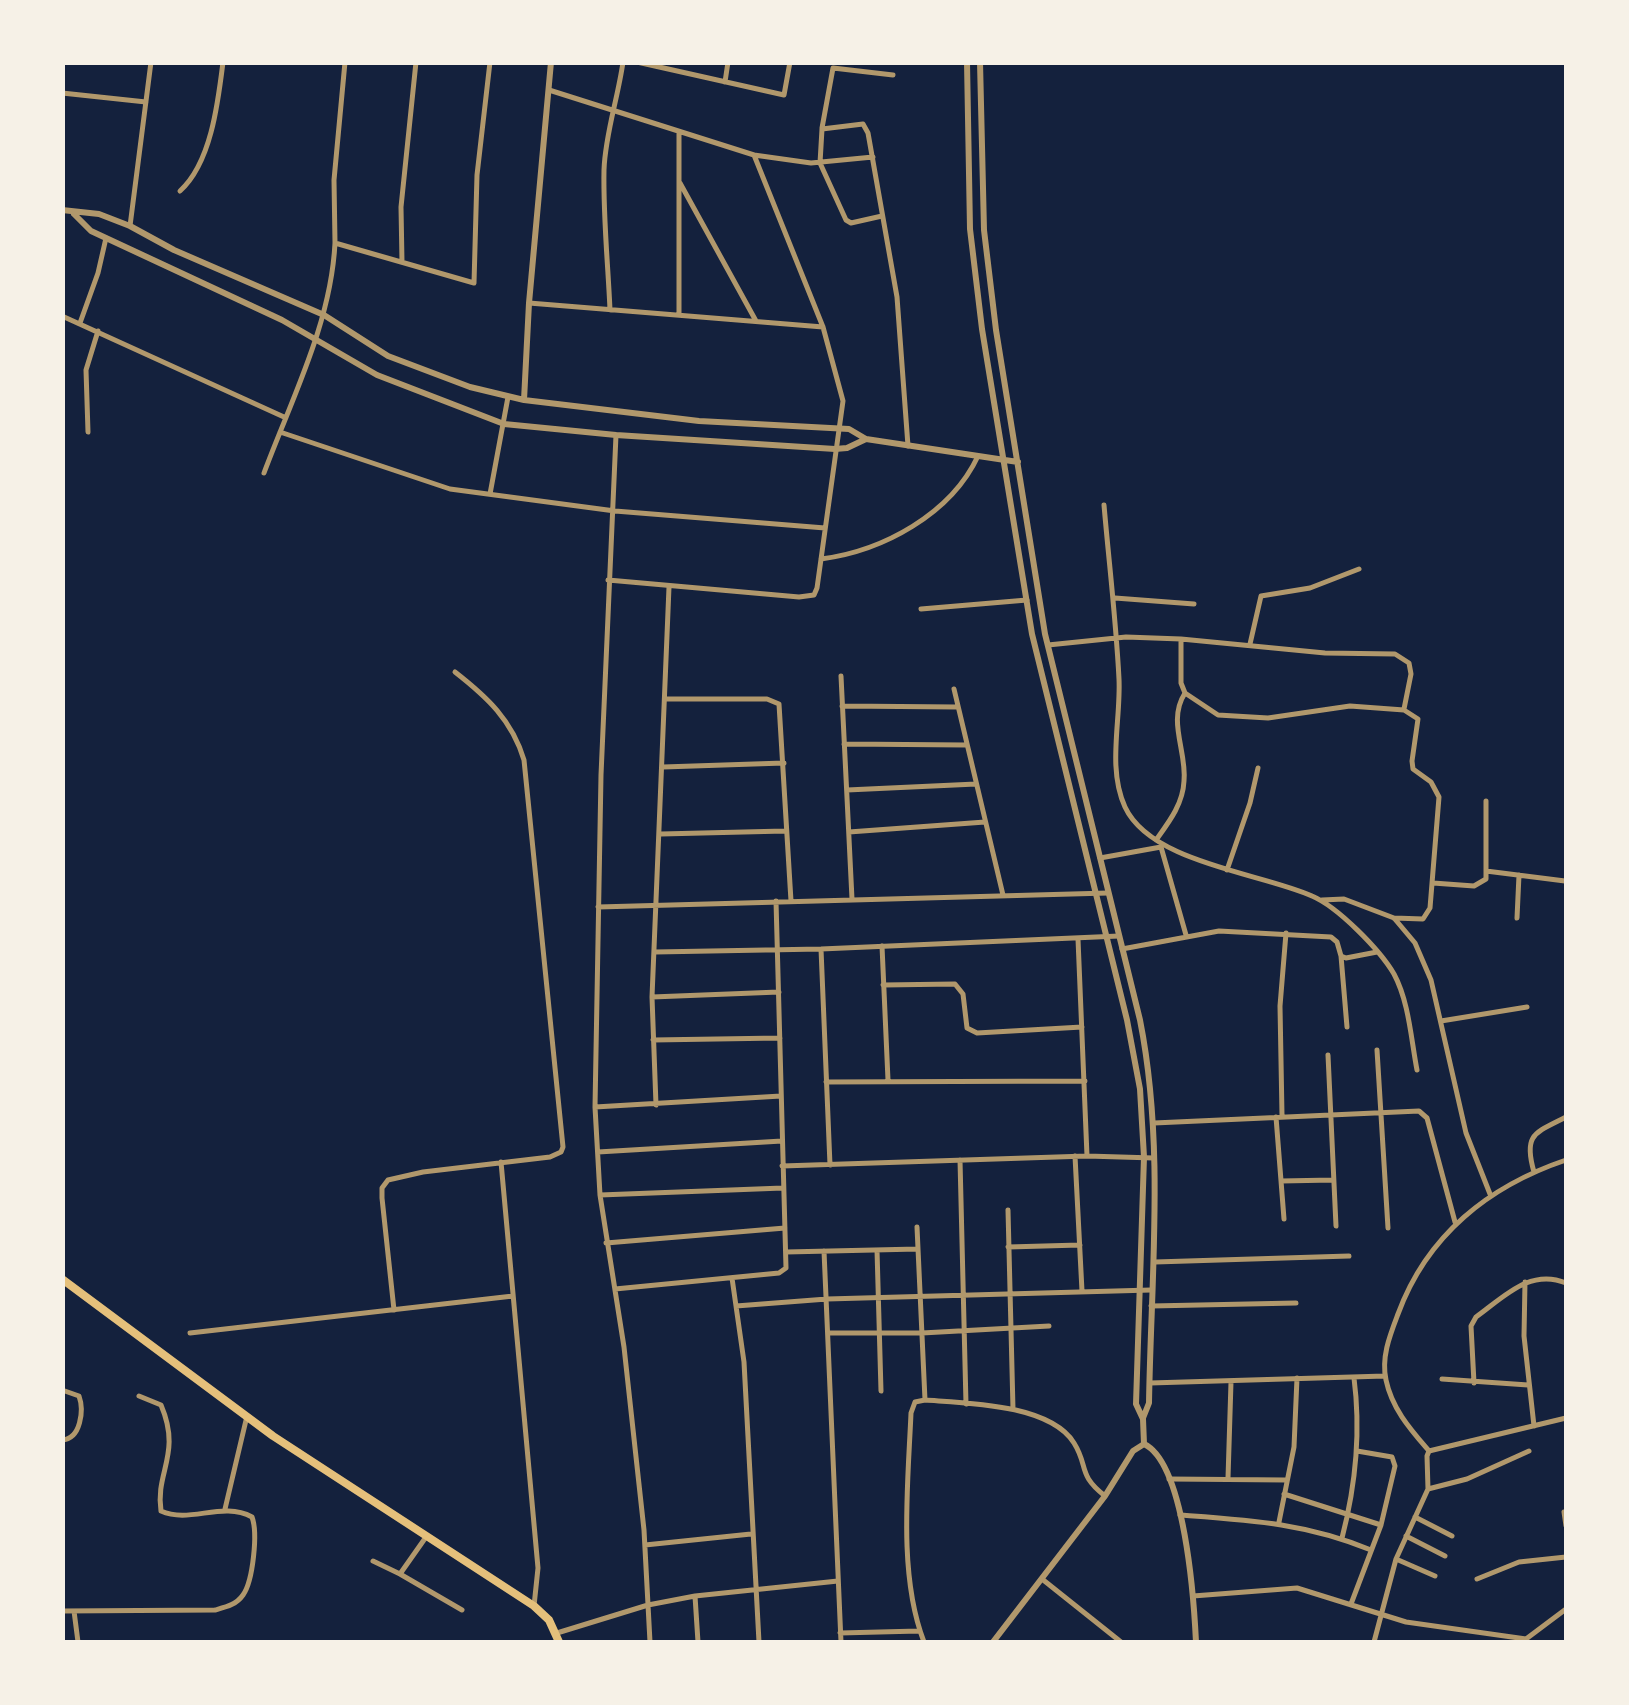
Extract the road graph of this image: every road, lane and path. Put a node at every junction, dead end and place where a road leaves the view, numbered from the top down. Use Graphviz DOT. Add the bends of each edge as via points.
graph roads {
  1 [pos="152,62"];
  2 [pos="223,62"];
  3 [pos="346,62"];
  4 [pos="416,62"];
  5 [pos="490,62"];
  6 [pos="551,62"];
  7 [pos="623,62"];
  8 [pos="638,62"];
  9 [pos="728,62"];
  10 [pos="790,62"];
  11 [pos="967,62"];
  12 [pos="980,62"];
  13 [pos="893,75"];
  14 [pos="725,82"];
  15 [pos="548,90"];
  16 [pos="62,93"];
  17 [pos="146,102"];
  18 [pos="616,112"];
  19 [pos="822,129"];
  20 [pos="679,134"];
  21 [pos="754,155"];
  22 [pos="873,157"];
  23 [pos="820,163"];
  24 [pos="678,180"];
  25 [pos="180,190"];
  26 [pos="62,210"];
  27 [pos="73,213"];
  28 [pos="882,216"];
  29 [pos="130,226"];
  30 [pos="106,238"];
  31 [pos="335,243"];
  32 [pos="402,262"];
  33 [pos="529,303"];
  34 [pos="610,310"];
  35 [pos="324,315"];
  36 [pos="679,315"];
  37 [pos="62,316"];
  38 [pos="756,321"];
  39 [pos="80,323"];
  40 [pos="824,327"];
  41 [pos="98,331"];
  42 [pos="316,338"];
  43 [pos="508,397"];
  44 [pos="524,400"];
  45 [pos="284,417"];
  46 [pos="504,424"];
  47 [pos="837,428"];
  48 [pos="88,432"];
  49 [pos="280,432"];
  50 [pos="616,435"];
  51 [pos="866,440"];
  52 [pos="908,446"];
  53 [pos="836,448"];
  54 [pos="978,456"];
  55 [pos="1004,460"];
  56 [pos="1018,462"];
  57 [pos="264,473"];
  58 [pos="490,494"];
  59 [pos="1104,505"];
  60 [pos="615,511"];
  61 [pos="826,528"];
  62 [pos="822,560"];
  63 [pos="1358,569"];
  64 [pos="608,580"];
  65 [pos="668,587"];
  66 [pos="1115,598"];
  67 [pos="1026,600"];
  68 [pos="1194,604"];
  69 [pos="921,609"];
  70 [pos="1116,638"];
  71 [pos="1180,638"];
  72 [pos="1250,644"];
  73 [pos="1048,645"];
  74 [pos="455,672"];
  75 [pos="841,676"];
  76 [pos="954,689"];
  77 [pos="1185,693"];
  78 [pos="666,699"];
  79 [pos="842,706"];
  80 [pos="957,707"];
  81 [pos="1404,710"];
  82 [pos="844,744"];
  83 [pos="966,745"];
  84 [pos="784,763"];
  85 [pos="663,767"];
  86 [pos="1258,768"];
  87 [pos="976,784"];
  88 [pos="847,790"];
  89 [pos="1486,800"];
  90 [pos="985,822"];
  91 [pos="786,831"];
  92 [pos="849,832"];
  93 [pos="661,834"];
  94 [pos="1156,840"];
  95 [pos="1165,847"];
  96 [pos="1100,858"];
  97 [pos="1227,870"];
  98 [pos="1486,872"];
  99 [pos="1519,875"];
  100 [pos="1565,880"];
  101 [pos="1433,882"];
  102 [pos="1108,893"];
  103 [pos="1095,894"];
  104 [pos="1003,895"];
  105 [pos="852,898"];
  106 [pos="1322,900"];
  107 [pos="776,901"];
  108 [pos="790,901"];
  109 [pos="658,906"];
  110 [pos="598,907"];
  111 [pos="1394,918"];
  112 [pos="1516,918"];
  113 [pos="1286,933"];
  114 [pos="1186,935"];
  115 [pos="1119,936"];
  116 [pos="1078,938"];
  117 [pos="1105,938"];
  118 [pos="882,946"];
  119 [pos="1122,948"];
  120 [pos="821,949"];
  121 [pos="778,950"];
  122 [pos="655,952"];
  123 [pos="1376,952"];
  124 [pos="1342,956"];
  125 [pos="884,986"];
  126 [pos="778,992"];
  127 [pos="652,997"];
  128 [pos="1526,1007"];
  129 [pos="1441,1021"];
  130 [pos="1082,1026"];
  131 [pos="1346,1027"];
  132 [pos="780,1038"];
  133 [pos="654,1040"];
  134 [pos="1377,1050"];
  135 [pos="1328,1055"];
  136 [pos="1416,1070"];
  137 [pos="888,1080"];
  138 [pos="1084,1081"];
  139 [pos="826,1082"];
  140 [pos="781,1096"];
  141 [pos="656,1105"];
  142 [pos="595,1107"];
  143 [pos="1380,1112"];
  144 [pos="1331,1115"];
  145 [pos="1279,1116"];
  146 [pos="1566,1116"];
  147 [pos="1154,1123"];
  148 [pos="782,1141"];
  149 [pos="598,1152"];
  150 [pos="1075,1156"];
  151 [pos="1087,1156"];
  152 [pos="1144,1158"];
  153 [pos="1156,1158"];
  154 [pos="960,1160"];
  155 [pos="1566,1160"];
  156 [pos="500,1162"];
  157 [pos="830,1165"];
  158 [pos="782,1166"];
  159 [pos="1534,1172"];
  160 [pos="1334,1180"];
  161 [pos="1281,1181"];
  162 [pos="783,1188"];
  163 [pos="1490,1194"];
  164 [pos="600,1195"];
  165 [pos="1008,1210"];
  166 [pos="1284,1219"];
  167 [pos="1455,1222"];
  168 [pos="1336,1226"];
  169 [pos="916,1227"];
  170 [pos="785,1228"];
  171 [pos="1388,1228"];
  172 [pos="606,1242"];
  173 [pos="1080,1245"];
  174 [pos="1008,1246"];
  175 [pos="918,1248"];
  176 [pos="877,1250"];
  177 [pos="824,1251"];
  178 [pos="786,1252"];
  179 [pos="1349,1256"];
  180 [pos="1152,1262"];
  181 [pos="732,1278"];
  182 [pos="62,1279"];
  183 [pos="1525,1282"];
  184 [pos="1566,1284"];
  185 [pos="1137,1289"];
  186 [pos="615,1290"];
  187 [pos="1151,1290"];
  188 [pos="1082,1291"];
  189 [pos="1010,1294"];
  190 [pos="514,1296"];
  191 [pos="964,1296"];
  192 [pos="920,1297"];
  193 [pos="878,1298"];
  194 [pos="827,1299"];
  195 [pos="1296,1303"];
  196 [pos="736,1306"];
  197 [pos="1150,1306"];
  198 [pos="394,1310"];
  199 [pos="1050,1326"];
  200 [pos="1011,1328"];
  201 [pos="965,1331"];
  202 [pos="190,1333"];
  203 [pos="828,1333"];
  204 [pos="879,1333"];
  205 [pos="922,1334"];
  206 [pos="1384,1376"];
  207 [pos="1297,1378"];
  208 [pos="1354,1378"];
  209 [pos="1442,1379"];
  210 [pos="1232,1382"];
  211 [pos="1474,1382"];
  212 [pos="1150,1383"];
  213 [pos="1528,1385"];
  214 [pos="62,1390"];
  215 [pos="881,1391"];
  216 [pos="139,1396"];
  217 [pos="925,1400"];
  218 [pos="966,1404"];
  219 [pos="1014,1409"];
  220 [pos="247,1416"];
  221 [pos="1566,1418"];
  222 [pos="1143,1419"];
  223 [pos="1534,1426"];
  224 [pos="62,1440"];
  225 [pos="1144,1444"];
  226 [pos="1357,1450"];
  227 [pos="1430,1451"];
  228 [pos="1529,1451"];
  229 [pos="1228,1478"];
  230 [pos="1169,1479"];
  231 [pos="1287,1480"];
  232 [pos="1428,1489"];
  233 [pos="1284,1494"];
  234 [pos="1105,1496"];
  235 [pos="224,1510"];
  236 [pos="1564,1512"];
  237 [pos="1348,1514"];
  238 [pos="1180,1516"];
  239 [pos="1415,1518"];
  240 [pos="1278,1522"];
  241 [pos="1381,1524"];
  242 [pos="1566,1526"];
  243 [pos="428,1534"];
  244 [pos="752,1534"];
  245 [pos="1406,1536"];
  246 [pos="1452,1536"];
  247 [pos="1342,1538"];
  248 [pos="645,1545"];
  249 [pos="1371,1550"];
  250 [pos="1445,1556"];
  251 [pos="1566,1557"];
  252 [pos="1396,1559"];
  253 [pos="373,1562"];
  254 [pos="400,1574"];
  255 [pos="1435,1576"];
  256 [pos="1042,1579"];
  257 [pos="1478,1579"];
  258 [pos="839,1581"];
  259 [pos="755,1590"];
  260 [pos="694,1596"];
  261 [pos="1193,1596"];
  262 [pos="1352,1604"];
  263 [pos="648,1605"];
  264 [pos="534,1606"];
  265 [pos="1566,1609"];
  266 [pos="462,1610"];
  267 [pos="62,1611"];
  268 [pos="74,1611"];
  269 [pos="1379,1615"];
  270 [pos="919,1631"];
  271 [pos="840,1633"];
  272 [pos="558,1638"];
  273 [pos="1526,1640"];
  274 [pos="78,1642"];
  275 [pos="650,1642"];
  276 [pos="698,1642"];
  277 [pos="759,1642"];
  278 [pos="841,1642"];
  279 [pos="924,1642"];
  280 [pos="993,1642"];
  281 [pos="1121,1642"];
  282 [pos="1196,1642"];
  283 [pos="1374,1642"];
  284 [pos="1536,1642"];
  1 -- 17 [label="street"];
  2 -- 25 [label="street" via="195,177"];
  3 -- 31 [label="street"];
  4 -- 32 [label="street"];
  5 -- 32 [label="street" via="474,283"];
  6 -- 15 [label="street"];
  7 -- 18 [label="street"];
  8 -- 14 [label="street"];
  9 -- 14 [label="street"];
  10 -- 14 [label="street" via="784,95"];
  11 -- 55 [label="street" via="970,229"];
  12 -- 56 [label="street" via="984,230"];
  13 -- 19 [label="street" via="832,68"];
  15 -- 18 [label="street"];
  15 -- 33 [label="street"];
  16 -- 17 [label="street"];
  17 -- 29 [label="street"];
  18 -- 20 [label="street"];
  18 -- 34 [label="street" via="604,170"];
  19 -- 22 [label="street" via="863,124"];
  19 -- 23 [label="street"];
  20 -- 21 [label="street"];
  20 -- 24 [label="street"];
  21 -- 23 [label="street"];
  21 -- 40 [label="street"];
  22 -- 23 [label="street"];
  22 -- 28 [label="street"];
  23 -- 28 [label="street" via="846,220"];
  24 -- 36 [label="street"];
  24 -- 38 [label="street"];
  26 -- 27 [label="street"];
  27 -- 29 [label="street"];
  27 -- 30 [label="street"];
  28 -- 52 [label="street" via="897,296"];
  29 -- 35 [label="street"];
  30 -- 39 [label="street"];
  30 -- 42 [label="street"];
  31 -- 32 [label="street"];
  31 -- 35 [label="street"];
  33 -- 34 [label="street"];
  33 -- 44 [label="street"];
  34 -- 36 [label="street"];
  35 -- 42 [label="street"];
  35 -- 43 [label="street" via="388,356"];
  36 -- 38 [label="street"];
  37 -- 39 [label="street"];
  38 -- 40 [label="street"];
  39 -- 41 [label="street"];
  40 -- 47 [label="street" via="843,401"];
  41 -- 45 [label="street"];
  41 -- 48 [label="street" via="86,370"];
  42 -- 45 [label="street"];
  42 -- 46 [label="street" via="377,375"];
  43 -- 44 [label="street"];
  43 -- 46 [label="street"];
  44 -- 47 [label="street" via="699,421"];
  45 -- 49 [label="street"];
  46 -- 50 [label="street"];
  46 -- 58 [label="street"];
  47 -- 51 [label="street"];
  47 -- 53 [label="street"];
  49 -- 57 [label="street"];
  49 -- 58 [label="street" via="450,489"];
  50 -- 53 [label="street"];
  50 -- 60 [label="street"];
  51 -- 52 [label="street"];
  51 -- 53 [label="street"];
  52 -- 54 [label="street"];
  53 -- 61 [label="street"];
  54 -- 55 [label="street"];
  54 -- 62 [label="street" via="964,484 944,503 889,540"];
  55 -- 56 [label="street"];
  55 -- 67 [label="street"];
  56 -- 73 [label="street"];
  58 -- 60 [label="street"];
  59 -- 66 [label="street"];
  60 -- 61 [label="street"];
  60 -- 64 [label="street"];
  61 -- 62 [label="street"];
  62 -- 65 [label="street" via="808,598"];
  63 -- 72 [label="street" via="1310,588 1260,596"];
  64 -- 65 [label="street"];
  64 -- 110 [label="street"];
  65 -- 78 [label="street"];
  66 -- 68 [label="street"];
  66 -- 70 [label="street"];
  67 -- 69 [label="street"];
  67 -- 103 [label="street"];
  70 -- 71 [label="street"];
  70 -- 73 [label="street"];
  70 -- 94 [label="street" via="1118,780 1132,819"];
  71 -- 72 [label="street"];
  71 -- 77 [label="street"];
  72 -- 81 [label="street" via="1395,654 1409,664"];
  73 -- 96 [label="street"];
  74 -- 156 [label="street" via="503,715 524,760 563,1147 550,1157"];
  75 -- 79 [label="street"];
  76 -- 80 [label="street"];
  77 -- 81 [label="street" via="1209,711 1232,716 1268,718 1336,706"];
  77 -- 94 [label="street" via="1177,722 1184,786"];
  78 -- 84 [label="street" via="774,700"];
  78 -- 85 [label="street"];
  79 -- 80 [label="street"];
  79 -- 82 [label="street"];
  80 -- 83 [label="street"];
  81 -- 101 [label="street" via="1420,726 1413,769 1439,796"];
  82 -- 83 [label="street"];
  82 -- 88 [label="street"];
  83 -- 87 [label="street"];
  84 -- 85 [label="street"];
  84 -- 91 [label="street"];
  85 -- 93 [label="street"];
  86 -- 97 [label="street"];
  87 -- 88 [label="street"];
  87 -- 90 [label="street"];
  88 -- 92 [label="street"];
  89 -- 98 [label="street"];
  90 -- 92 [label="street"];
  90 -- 104 [label="street"];
  91 -- 93 [label="street"];
  91 -- 108 [label="street"];
  92 -- 105 [label="street"];
  93 -- 109 [label="street"];
  94 -- 95 [label="street"];
  95 -- 96 [label="street"];
  95 -- 97 [label="street"];
  95 -- 114 [label="street"];
  96 -- 102 [label="street"];
  97 -- 106 [label="street"];
  98 -- 99 [label="street"];
  98 -- 101 [label="street" via="1479,885"];
  99 -- 100 [label="street"];
  99 -- 112 [label="street"];
  101 -- 111 [label="street" via="1428,915"];
  102 -- 103 [label="street"];
  102 -- 115 [label="street"];
  103 -- 104 [label="street"];
  103 -- 117 [label="street"];
  104 -- 105 [label="street"];
  105 -- 108 [label="street"];
  106 -- 111 [label="street" via="1344,899"];
  106 -- 123 [label="street"];
  107 -- 108 [label="street"];
  107 -- 109 [label="street"];
  107 -- 121 [label="street"];
  109 -- 110 [label="street"];
  109 -- 122 [label="street"];
  110 -- 142 [label="street"];
  111 -- 129 [label="street" via="1424,960"];
  113 -- 114 [label="street"];
  113 -- 124 [label="street" via="1331,938"];
  113 -- 145 [label="street"];
  114 -- 119 [label="street"];
  115 -- 117 [label="street"];
  115 -- 119 [label="street"];
  116 -- 117 [label="street"];
  116 -- 118 [label="street"];
  116 -- 130 [label="street"];
  117 -- 152 [label="street" via="1133,1047"];
  118 -- 120 [label="street"];
  118 -- 125 [label="street"];
  119 -- 147 [label="street"];
  120 -- 121 [label="street"];
  120 -- 139 [label="street"];
  121 -- 122 [label="street"];
  121 -- 126 [label="street"];
  122 -- 127 [label="street"];
  123 -- 124 [label="street"];
  123 -- 136 [label="street" via="1400,987"];
  124 -- 131 [label="street"];
  125 -- 130 [label="street" via="954,984 963,994 967,1028 977,1033"];
  125 -- 137 [label="street"];
  126 -- 127 [label="street"];
  126 -- 132 [label="street"];
  127 -- 133 [label="street"];
  128 -- 129 [label="street"];
  129 -- 163 [label="street" via="1466,1133"];
  130 -- 138 [label="street"];
  132 -- 133 [label="street"];
  132 -- 140 [label="street"];
  133 -- 141 [label="street"];
  134 -- 143 [label="street"];
  135 -- 144 [label="street"];
  137 -- 138 [label="street"];
  137 -- 139 [label="street"];
  138 -- 151 [label="street"];
  139 -- 157 [label="street"];
  140 -- 141 [label="street"];
  140 -- 148 [label="street"];
  141 -- 142 [label="street"];
  142 -- 149 [label="street"];
  143 -- 144 [label="street"];
  143 -- 167 [label="street" via="1424,1113"];
  143 -- 171 [label="street"];
  144 -- 145 [label="street"];
  144 -- 160 [label="street"];
  145 -- 147 [label="street"];
  145 -- 161 [label="street"];
  146 -- 159 [label="street" via="1530,1140"];
  147 -- 153 [label="street"];
  148 -- 149 [label="street"];
  148 -- 158 [label="street"];
  149 -- 164 [label="street"];
  150 -- 151 [label="street"];
  150 -- 154 [label="street"];
  150 -- 173 [label="street"];
  151 -- 152 [label="street"];
  152 -- 153 [label="street"];
  152 -- 185 [label="street"];
  153 -- 180 [label="street"];
  154 -- 157 [label="street"];
  154 -- 191 [label="street"];
  155 -- 159 [label="street"];
  156 -- 190 [label="street"];
  156 -- 198 [label="street" via="388,1180 382,1198"];
  157 -- 158 [label="street"];
  158 -- 162 [label="street"];
  159 -- 163 [label="street"];
  160 -- 161 [label="street"];
  160 -- 168 [label="street"];
  161 -- 166 [label="street"];
  162 -- 164 [label="street"];
  162 -- 170 [label="street"];
  163 -- 167 [label="street"];
  164 -- 172 [label="street"];
  165 -- 174 [label="street"];
  167 -- 206 [label="street" via="1414,1275 1384,1356"];
  169 -- 175 [label="street"];
  170 -- 172 [label="street"];
  170 -- 178 [label="street"];
  172 -- 186 [label="street"];
  173 -- 174 [label="street"];
  173 -- 188 [label="street"];
  174 -- 189 [label="street"];
  175 -- 176 [label="street"];
  175 -- 192 [label="street"];
  176 -- 177 [label="street"];
  176 -- 193 [label="street"];
  177 -- 178 [label="street"];
  177 -- 194 [label="street"];
  178 -- 181 [label="street" via="784,1272"];
  179 -- 180 [label="street"];
  180 -- 187 [label="street"];
  181 -- 186 [label="street"];
  181 -- 196 [label="street"];
  182 -- 220 [label="main road"];
  183 -- 184 [label="street" via="1548,1278"];
  183 -- 211 [label="street" via="1473,1321"];
  183 -- 213 [label="street"];
  185 -- 187 [label="street"];
  185 -- 188 [label="street"];
  185 -- 222 [label="street" via="1136,1404"];
  186 -- 248 [label="street"];
  187 -- 197 [label="street"];
  188 -- 189 [label="street"];
  189 -- 191 [label="street"];
  189 -- 200 [label="street"];
  190 -- 198 [label="street"];
  190 -- 264 [label="street" via="538,1568"];
  191 -- 192 [label="street"];
  191 -- 201 [label="street"];
  192 -- 193 [label="street"];
  192 -- 205 [label="street"];
  193 -- 194 [label="street"];
  193 -- 204 [label="street"];
  194 -- 196 [label="street"];
  194 -- 203 [label="street"];
  195 -- 197 [label="street"];
  196 -- 244 [label="street"];
  197 -- 212 [label="street"];
  198 -- 202 [label="street"];
  199 -- 200 [label="street"];
  200 -- 201 [label="street"];
  200 -- 219 [label="street"];
  201 -- 205 [label="street"];
  201 -- 218 [label="street"];
  203 -- 204 [label="street"];
  203 -- 258 [label="street"];
  204 -- 205 [label="street"];
  204 -- 215 [label="street"];
  205 -- 217 [label="street"];
  206 -- 208 [label="street"];
  206 -- 227 [label="street" via="1397,1410"];
  207 -- 208 [label="street"];
  207 -- 210 [label="street"];
  207 -- 231 [label="street"];
  208 -- 226 [label="street"];
  209 -- 211 [label="street"];
  210 -- 212 [label="street"];
  210 -- 229 [label="street"];
  211 -- 213 [label="street"];
  212 -- 222 [label="street"];
  213 -- 223 [label="street"];
  214 -- 224 [label="street" via="79,1396 82,1405 76,1434"];
  216 -- 235 [label="street" via="161,1405 170,1431 161,1512"];
  217 -- 218 [label="street"];
  217 -- 270 [label="street" via="912,1406 908,1481"];
  218 -- 219 [label="street"];
  219 -- 234 [label="street" via="1068,1435 1085,1478"];
  220 -- 235 [label="street"];
  220 -- 243 [label="main road"];
  221 -- 223 [label="street"];
  222 -- 225 [label="street"];
  223 -- 227 [label="street"];
  225 -- 230 [label="street" via="1156,1452"];
  225 -- 234 [label="street"];
  226 -- 237 [label="street"];
  226 -- 241 [label="street" via="1394,1461"];
  227 -- 232 [label="street"];
  228 -- 232 [label="street" via="1467,1480"];
  229 -- 230 [label="street"];
  229 -- 231 [label="street"];
  230 -- 238 [label="street"];
  231 -- 233 [label="street"];
  232 -- 239 [label="street"];
  233 -- 237 [label="street"];
  233 -- 240 [label="street"];
  234 -- 256 [label="street"];
  235 -- 268 [label="street" via="246,1513 256,1526 240,1600 204,1611"];
  236 -- 242 [label="street"];
  237 -- 241 [label="street"];
  237 -- 247 [label="street"];
  238 -- 240 [label="street"];
  238 -- 261 [label="street"];
  239 -- 245 [label="street"];
  239 -- 246 [label="street"];
  240 -- 247 [label="street"];
  241 -- 249 [label="street"];
  243 -- 254 [label="street"];
  243 -- 264 [label="main road"];
  244 -- 248 [label="street"];
  244 -- 259 [label="street"];
  245 -- 250 [label="street"];
  245 -- 252 [label="street"];
  247 -- 249 [label="street"];
  248 -- 263 [label="street"];
  249 -- 262 [label="street"];
  251 -- 257 [label="street" via="1519,1562"];
  252 -- 255 [label="street"];
  252 -- 269 [label="street"];
  253 -- 254 [label="street"];
  254 -- 266 [label="street"];
  256 -- 280 [label="street"];
  256 -- 281 [label="street"];
  258 -- 259 [label="street"];
  258 -- 271 [label="street"];
  259 -- 260 [label="street"];
  259 -- 277 [label="street"];
  260 -- 263 [label="street"];
  260 -- 276 [label="street"];
  261 -- 262 [label="street" via="1296,1588"];
  261 -- 282 [label="street"];
  262 -- 269 [label="street"];
  263 -- 272 [label="street"];
  263 -- 275 [label="street"];
  264 -- 272 [label="main road"];
  265 -- 273 [label="street"];
  267 -- 268 [label="street"];
  268 -- 274 [label="street"];
  269 -- 273 [label="street"];
  269 -- 283 [label="street"];
  270 -- 271 [label="street"];
  270 -- 279 [label="street"];
  271 -- 278 [label="street"];
  273 -- 284 [label="street"];
}
